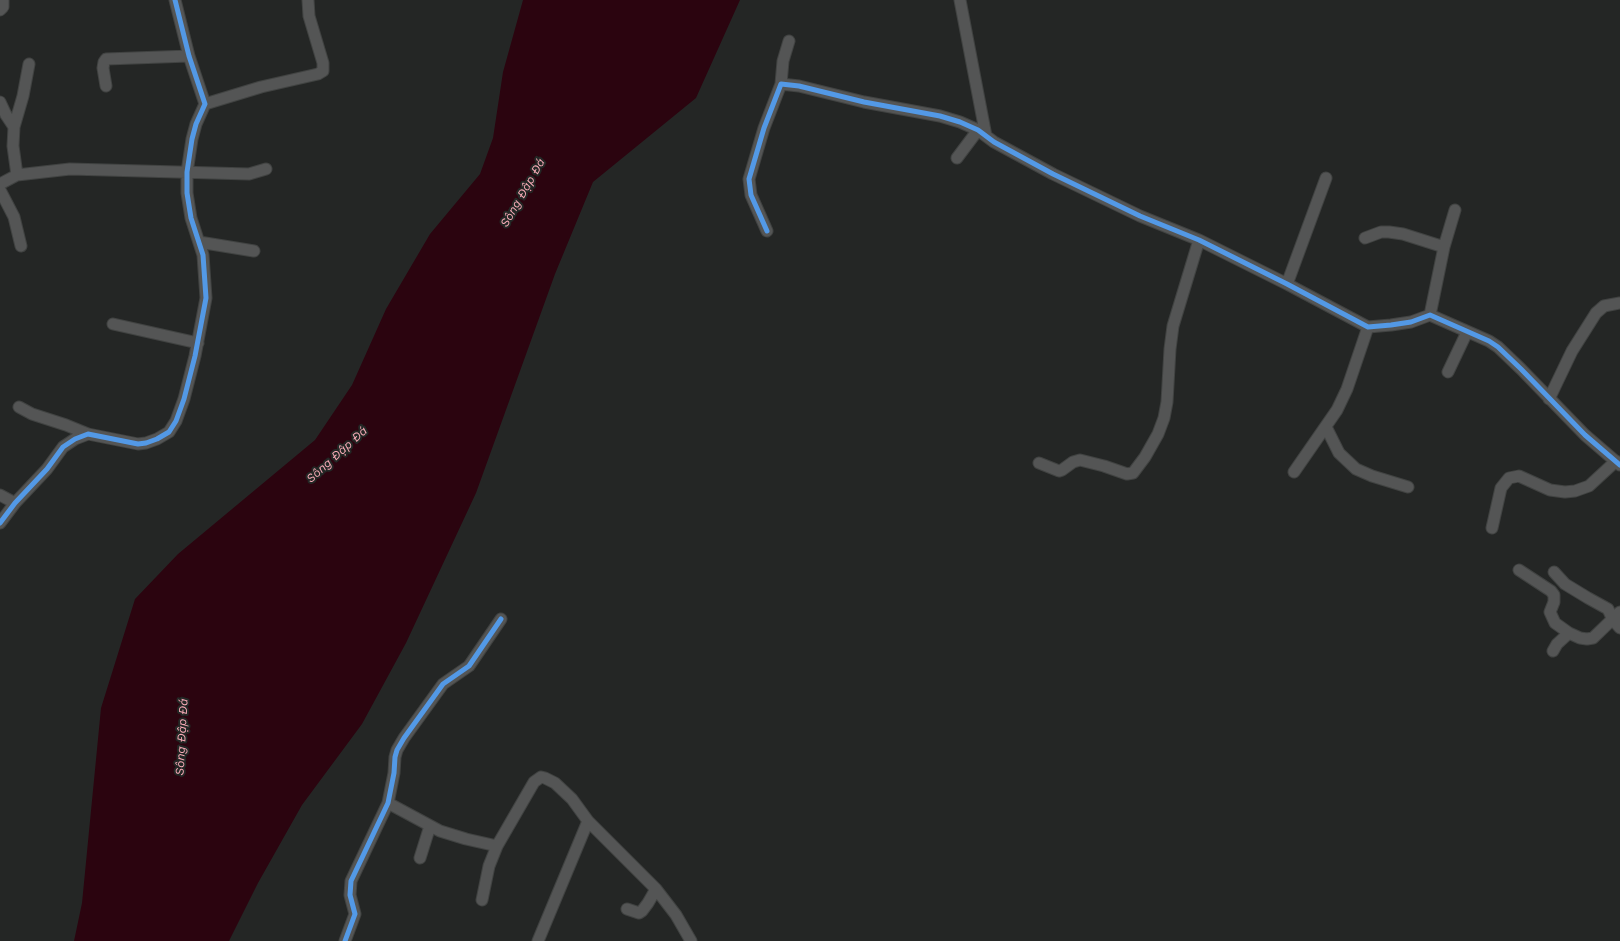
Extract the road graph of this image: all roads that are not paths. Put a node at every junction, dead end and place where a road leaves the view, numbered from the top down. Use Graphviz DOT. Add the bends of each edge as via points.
graph roads {
  1 [pos="4,0"];
  2 [pos="175,0"];
  3 [pos="308,0"];
  4 [pos="960,0"];
  5 [pos="0,10"];
  6 [pos="789,41"];
  7 [pos="189,56"];
  8 [pos="28,64"];
  9 [pos="781,84"];
  10 [pos="106,86"];
  11 [pos="0,102"];
  12 [pos="205,104"];
  13 [pos="14,127"];
  14 [pos="982,133"];
  15 [pos="957,158"];
  16 [pos="266,169"];
  17 [pos="187,172"];
  18 [pos="17,175"];
  19 [pos="1326,178"];
  20 [pos="0,184"];
  21 [pos="0,190"];
  22 [pos="1455,210"];
  23 [pos="767,231"];
  24 [pos="1365,238"];
  25 [pos="1199,240"];
  26 [pos="199,242"];
  27 [pos="21,246"];
  28 [pos="1444,247"];
  29 [pos="254,252"];
  30 [pos="1287,284"];
  31 [pos="1620,302"];
  32 [pos="1430,315"];
  33 [pos="113,324"];
  34 [pos="1368,327"];
  35 [pos="1467,332"];
  36 [pos="198,343"];
  37 [pos="1448,372"];
  38 [pos="1549,399"];
  39 [pos="19,407"];
  40 [pos="1326,427"];
  41 [pos="88,434"];
  42 [pos="1039,463"];
  43 [pos="1618,463"];
  44 [pos="1294,472"];
  45 [pos="1408,488"];
  46 [pos="0,495"];
  47 [pos="15,503"];
  48 [pos="0,523"];
  49 [pos="1492,528"];
  50 [pos="1519,570"];
  51 [pos="1554,572"];
  52 [pos="501,619"];
  53 [pos="1618,620"];
  54 [pos="1569,633"];
  55 [pos="1553,651"];
  56 [pos="388,803"];
  57 [pos="588,821"];
  58 [pos="430,826"];
  59 [pos="497,846"];
  60 [pos="420,858"];
  61 [pos="656,889"];
  62 [pos="482,900"];
  63 [pos="627,909"];
  64 [pos="345,941"];
  65 [pos="538,941"];
  66 [pos="691,941"];
  1 -- 5 [label="street"];
  2 -- 7 [label="street"];
  3 -- 12 [label="street" via="309,16 324,71"];
  4 -- 14 [label="street"];
  6 -- 9 [label="street"];
  7 -- 10 [label="street" via="106,59 103,68"];
  7 -- 12 [label="street"];
  8 -- 13 [label="street" via="23,96"];
  9 -- 14 [label="street" via="940,116"];
  9 -- 23 [label="street" via="764,128 749,179 751,195"];
  11 -- 13 [label="street"];
  12 -- 17 [label="street" via="192,139"];
  13 -- 18 [label="street" via="13,146"];
  14 -- 15 [label="street"];
  14 -- 25 [label="street" via="1053,174 1140,216"];
  16 -- 17 [label="street" via="250,174"];
  17 -- 18 [label="street" via="70,169"];
  17 -- 26 [label="street" via="191,218"];
  18 -- 20 [label="street"];
  19 -- 30 [label="street"];
  21 -- 27 [label="street" via="14,217"];
  22 -- 28 [label="street"];
  24 -- 28 [label="street" via="1389,232"];
  25 -- 30 [label="street"];
  25 -- 42 [label="street" via="1173,326 1164,418 1145,457 1133,473 1127,474 1080,460 1059,471"];
  26 -- 29 [label="street"];
  26 -- 36 [label="street" via="203,255 206,298"];
  28 -- 32 [label="street"];
  30 -- 34 [label="street"];
  31 -- 38 [label="street" via="1604,306 1588,325 1572,351"];
  32 -- 34 [label="street" via="1411,322"];
  32 -- 35 [label="street"];
  33 -- 36 [label="street"];
  34 -- 40 [label="street" via="1347,389"];
  35 -- 37 [label="street"];
  35 -- 38 [label="street" via="1498,347"];
  36 -- 41 [label="street" via="184,399 176,421 168,432 157,440 138,444"];
  38 -- 43 [label="street" via="1584,435"];
  39 -- 41 [label="street"];
  40 -- 44 [label="street"];
  40 -- 45 [label="street" via="1339,454 1356,469"];
  41 -- 47 [label="street" via="63,447 47,469"];
  43 -- 49 [label="street" via="1589,486 1575,491 1550,490 1519,476 1509,478 1501,488"];
  46 -- 47 [label="street"];
  47 -- 48 [label="street"];
  50 -- 54 [label="street" via="1554,595 1550,612 1552,618"];
  51 -- 53 [label="street" via="1565,584 1608,609"];
  52 -- 56 [label="street" via="469,666 444,684 404,738 395,757"];
  53 -- 54 [label="street" via="1593,638 1580,638"];
  54 -- 55 [label="street"];
  56 -- 58 [label="street"];
  56 -- 64 [label="street" via="351,881 350,895 355,914"];
  57 -- 59 [label="street" via="572,799 555,783 541,777 527,792"];
  57 -- 61 [label="street"];
  57 -- 65 [label="street"];
  58 -- 59 [label="street" via="451,835"];
  58 -- 60 [label="street"];
  59 -- 62 [label="street" via="489,866"];
  61 -- 63 [label="street" via="642,911 639,913"];
  61 -- 66 [label="street" via="676,915"];
}
